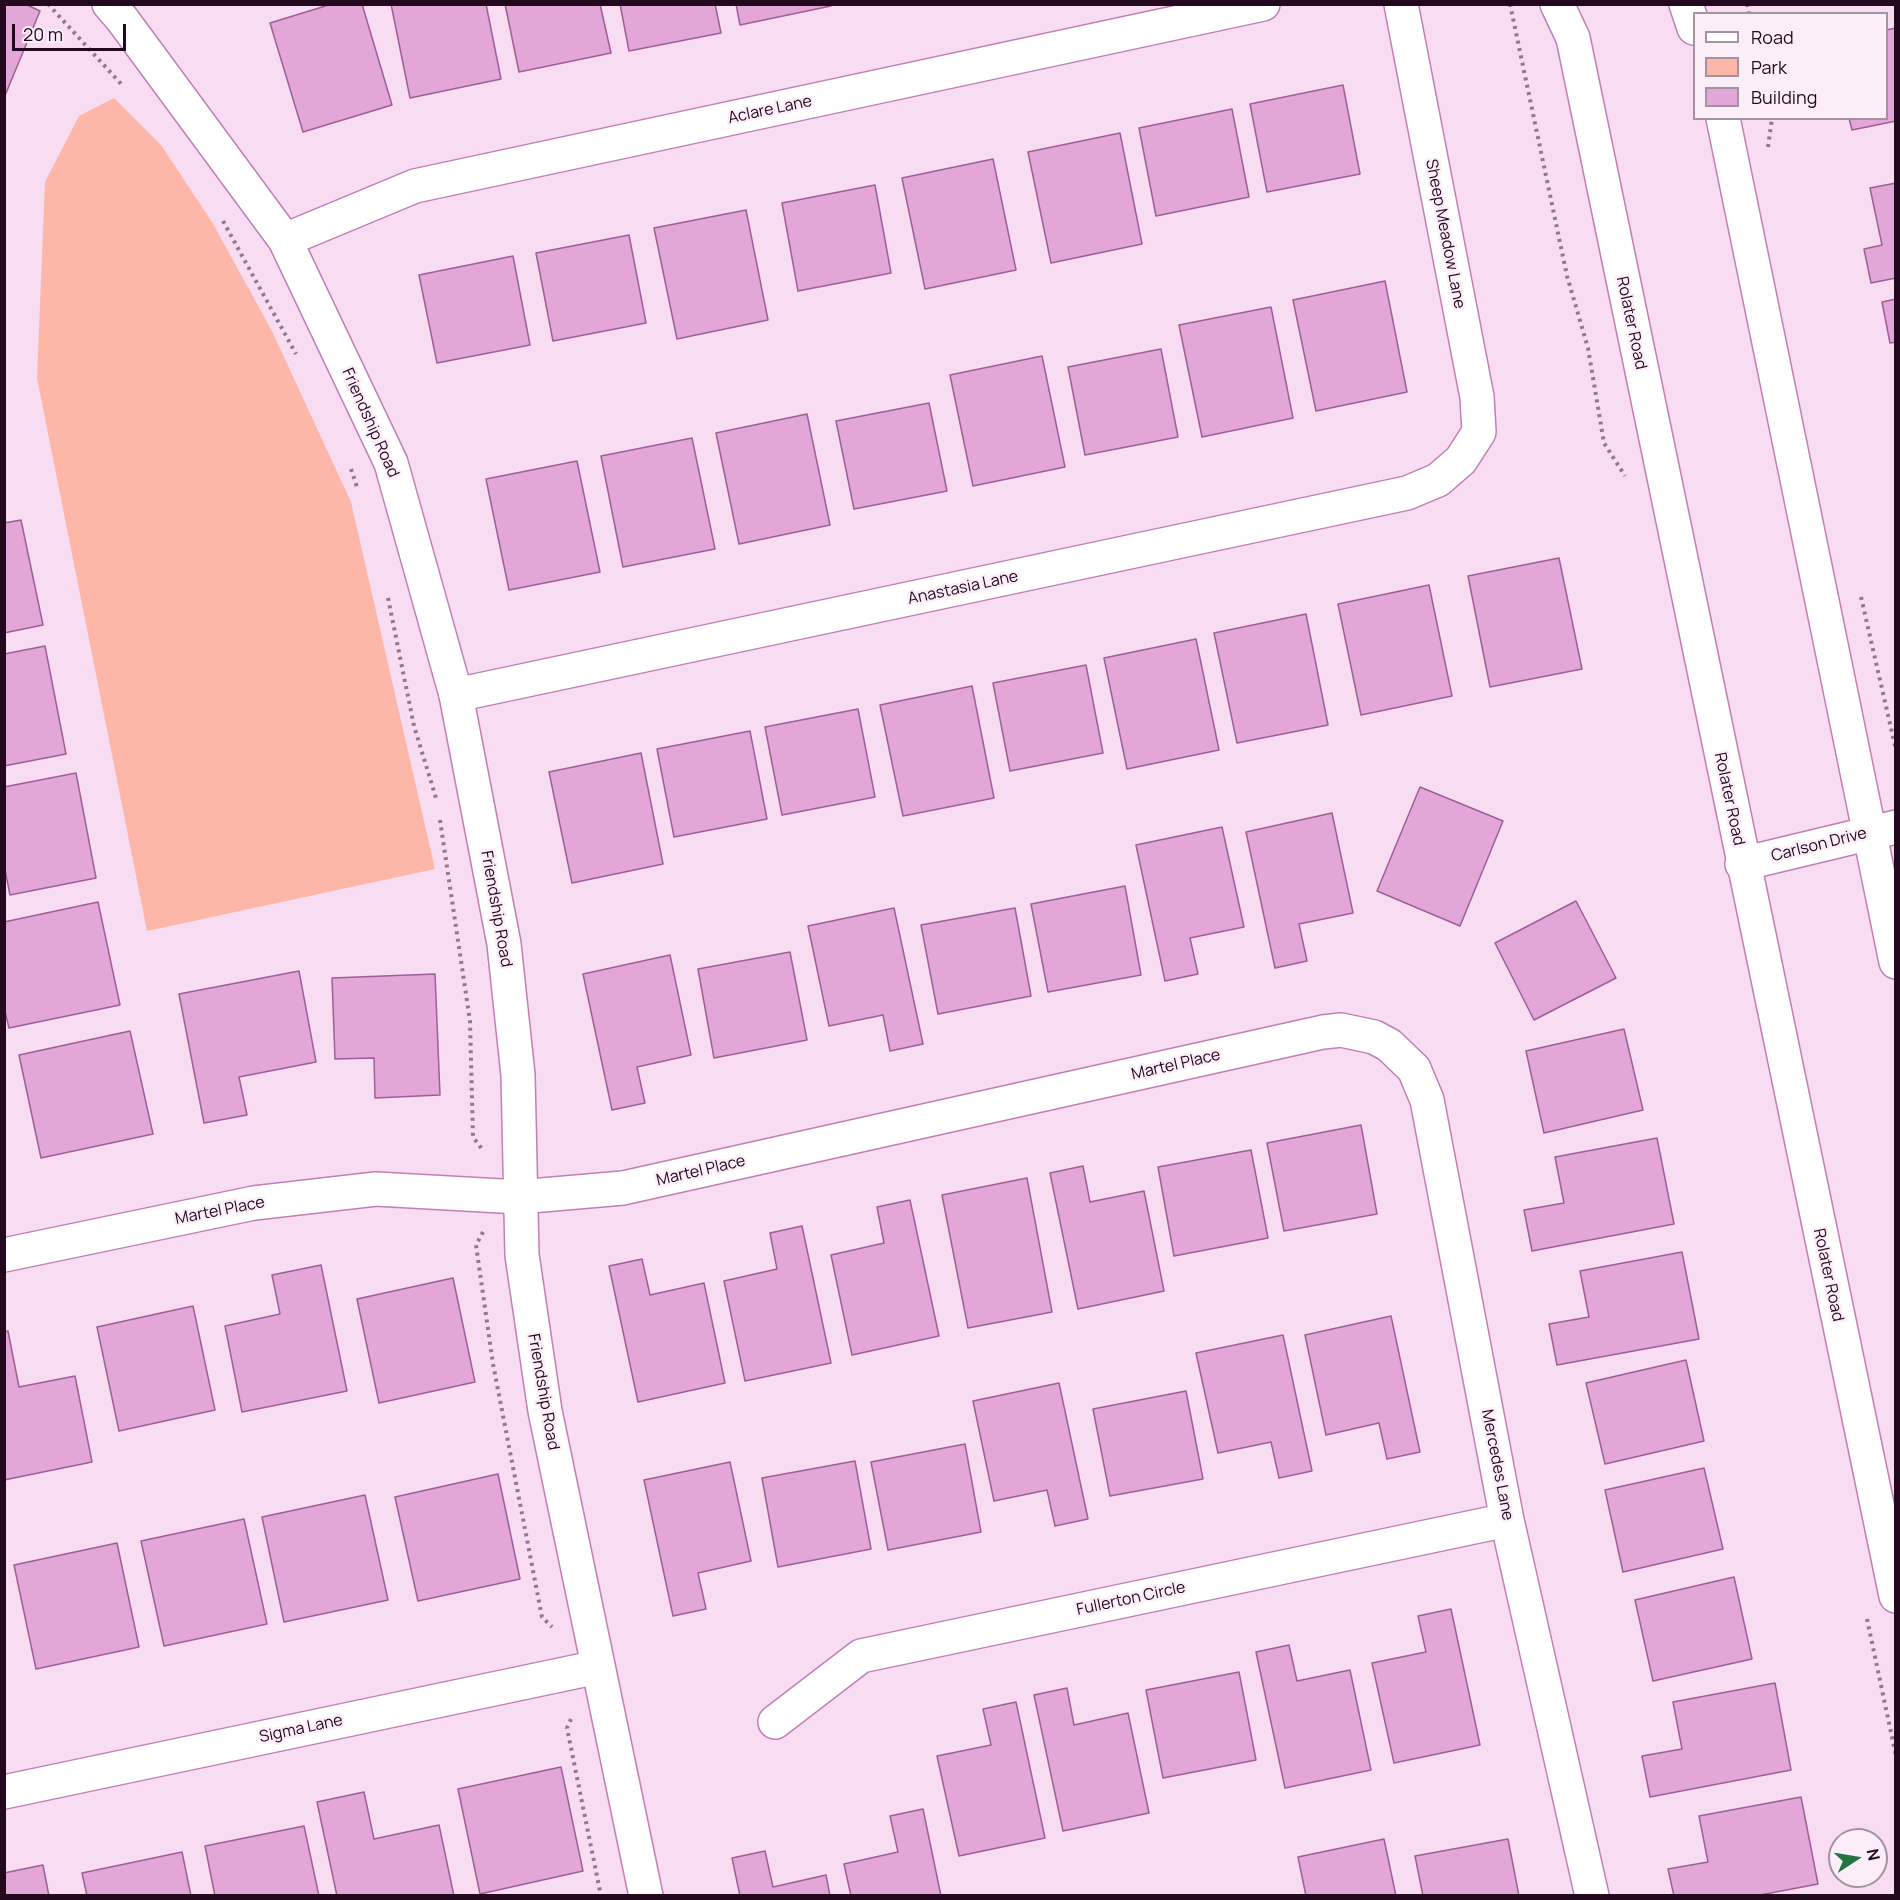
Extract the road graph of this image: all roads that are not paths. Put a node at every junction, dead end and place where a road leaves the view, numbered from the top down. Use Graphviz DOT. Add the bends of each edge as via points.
graph roads {
  1 [pos="109,4"];
  2 [pos="1263,4"];
  3 [pos="1401,4"];
  4 [pos="1557,4"];
  5 [pos="1686,4"];
  6 [pos="1693,23"];
  7 [pos="1723,120"];
  8 [pos="285,240"];
  9 [pos="1461,460"];
  10 [pos="456,695"];
  11 [pos="1882,830"];
  12 [pos="1742,864"];
  13 [pos="1896,962"];
  14 [pos="1389,1045"];
  15 [pos="519,1197"];
  16 [pos="4,1256"];
  17 [pos="1507,1520"];
  18 [pos="1896,1596"];
  19 [pos="598,1667"];
  20 [pos="775,1722"];
  21 [pos="4,1792"];
  22 [pos="646,1896"];
  23 [pos="1592,1896"];
  1 -- 8 [label="street, Friendship Road"];
  2 -- 8 [label="street, Aclare Lane" via="415,186"];
  3 -- 9 [label="street, Sheep Meadow Lane" via="1477,397 1479,432"];
  4 -- 12 [label="street, Rolater Road" via="1573,38"];
  5 -- 6 [label="street"];
  7 -- 11 [label="street"];
  8 -- 10 [label="street, Friendship Road" via="391,463"];
  9 -- 10 [label="street, Anastasia Lane" via="1437,480 1407,493"];
  10 -- 15 [label="street, Friendship Road" via="507,960 518,1075"];
  11 -- 12 [label="street, Carlson Drive"];
  11 -- 13 [label="street"];
  12 -- 18 [label="street, Rolater Road"];
  14 -- 15 [label="street, Martel Place" via="1358,1032 1323,1032 623,1188"];
  14 -- 17 [label="street, Mercedes Lane" via="1414,1068 1427,1100"];
  15 -- 16 [label="street, Martel Place" via="365,1190 254,1203"];
  15 -- 19 [label="street, Friendship Road" via="522,1255 545,1411"];
  17 -- 20 [label="street, Fullerton Circle" via="861,1656"];
  17 -- 23 [label="street, Mercedes Lane"];
  19 -- 21 [label="street, Sigma Lane"];
  19 -- 22 [label="street, Friendship Road"];
}
